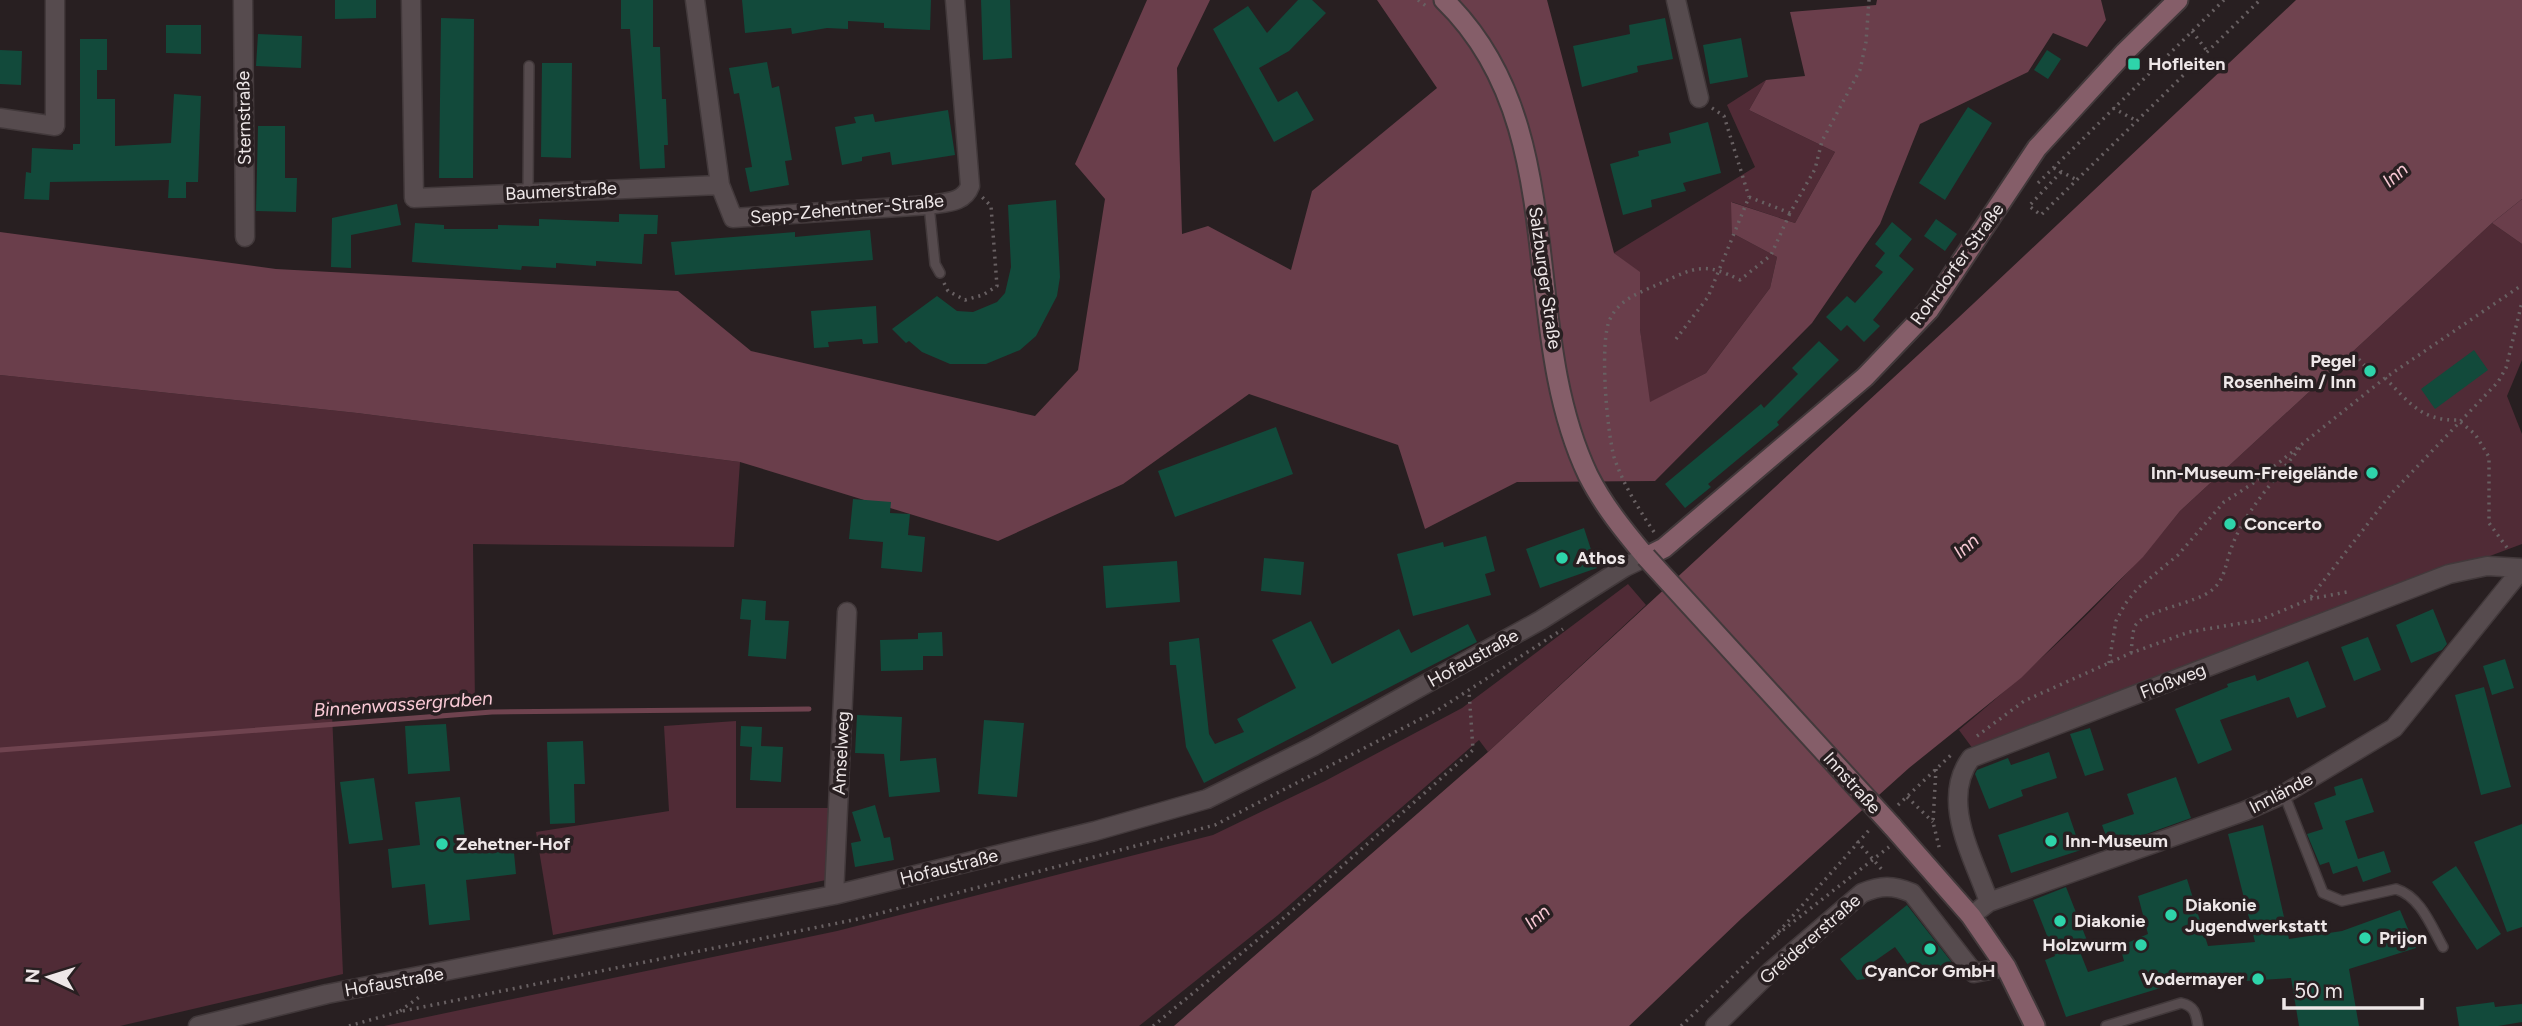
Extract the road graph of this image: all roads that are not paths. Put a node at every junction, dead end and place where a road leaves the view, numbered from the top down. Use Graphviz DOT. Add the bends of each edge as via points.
graph roads {
  1 [pos="55,0"];
  2 [pos="243,0"];
  3 [pos="411,0"];
  4 [pos="695,0"];
  5 [pos="955,0"];
  6 [pos="1676,0"];
  7 [pos="2178,0"];
  8 [pos="1439,7"];
  9 [pos="529,65"];
  10 [pos="1699,98"];
  11 [pos="0,118"];
  12 [pos="720,186"];
  13 [pos="528,193"];
  14 [pos="929,205"];
  15 [pos="245,237"];
  16 [pos="940,273"];
  17 [pos="1646,557"];
  18 [pos="2519,565"];
  19 [pos="848,612"];
  20 [pos="2284,794"];
  21 [pos="834,895"];
  22 [pos="1989,902"];
  23 [pos="1971,916"];
  24 [pos="2443,947"];
  25 [pos="2006,967"];
  26 [pos="198,1026"];
  27 [pos="1715,1026"];
  28 [pos="2035,1026"];
  29 [pos="2106,1026"];
  30 [pos="2198,1026"];
  1 -- 11 [label="street" via="55,126"];
  2 -- 15 [label="street, Sternstraße"];
  3 -- 13 [label="street, Baumerstraße" via="414,198"];
  4 -- 12 [label="street"];
  5 -- 14 [label="street, Sepp-Zehentner-Straße" via="970,186 961,199"];
  6 -- 10 [label="street"];
  7 -- 17 [label="main road, Rohrdorfer Straße" via="2037,148 1929,310 1865,377 1664,548"];
  8 -- 17 [label="main road, Salzburger Straße" via="1489,56 1514,112 1534,194 1569,421 1593,484"];
  9 -- 13 [label="lane"];
  12 -- 13 [label="street, Baumerstraße"];
  12 -- 14 [label="street, Sepp-Zehentner-Straße" via="733,218"];
  14 -- 16 [label="lane"];
  17 -- 21 [label="street, Hofaustraße" via="1350,726 1207,799"];
  17 -- 23 [label="main road, Innstraße, bridge"];
  18 -- 20 [label="street, Innlände" via="2395,728"];
  18 -- 22 [label="street, Floßweg" via="2449,574 1971,758 1956,788 1957,809"];
  19 -- 21 [label="street, Amselweg"];
  20 -- 22 [label="street, Innlände"];
  20 -- 24 [label="lane" via="2323,893 2342,901 2396,889 2404,892 2417,902"];
  21 -- 26 [label="street, Hofaustraße" via="327,994"];
  22 -- 23 [label="street, Innlände"];
  23 -- 25 [label="main road, Innstraße"];
  25 -- 27 [label="street, Greidererstraße" via="1974,973 1912,893 1880,886 1852,902"];
  25 -- 28 [label="main road, Innstraße"];
  29 -- 30 [label="lane" via="2181,1003 2196,1013"];
}
